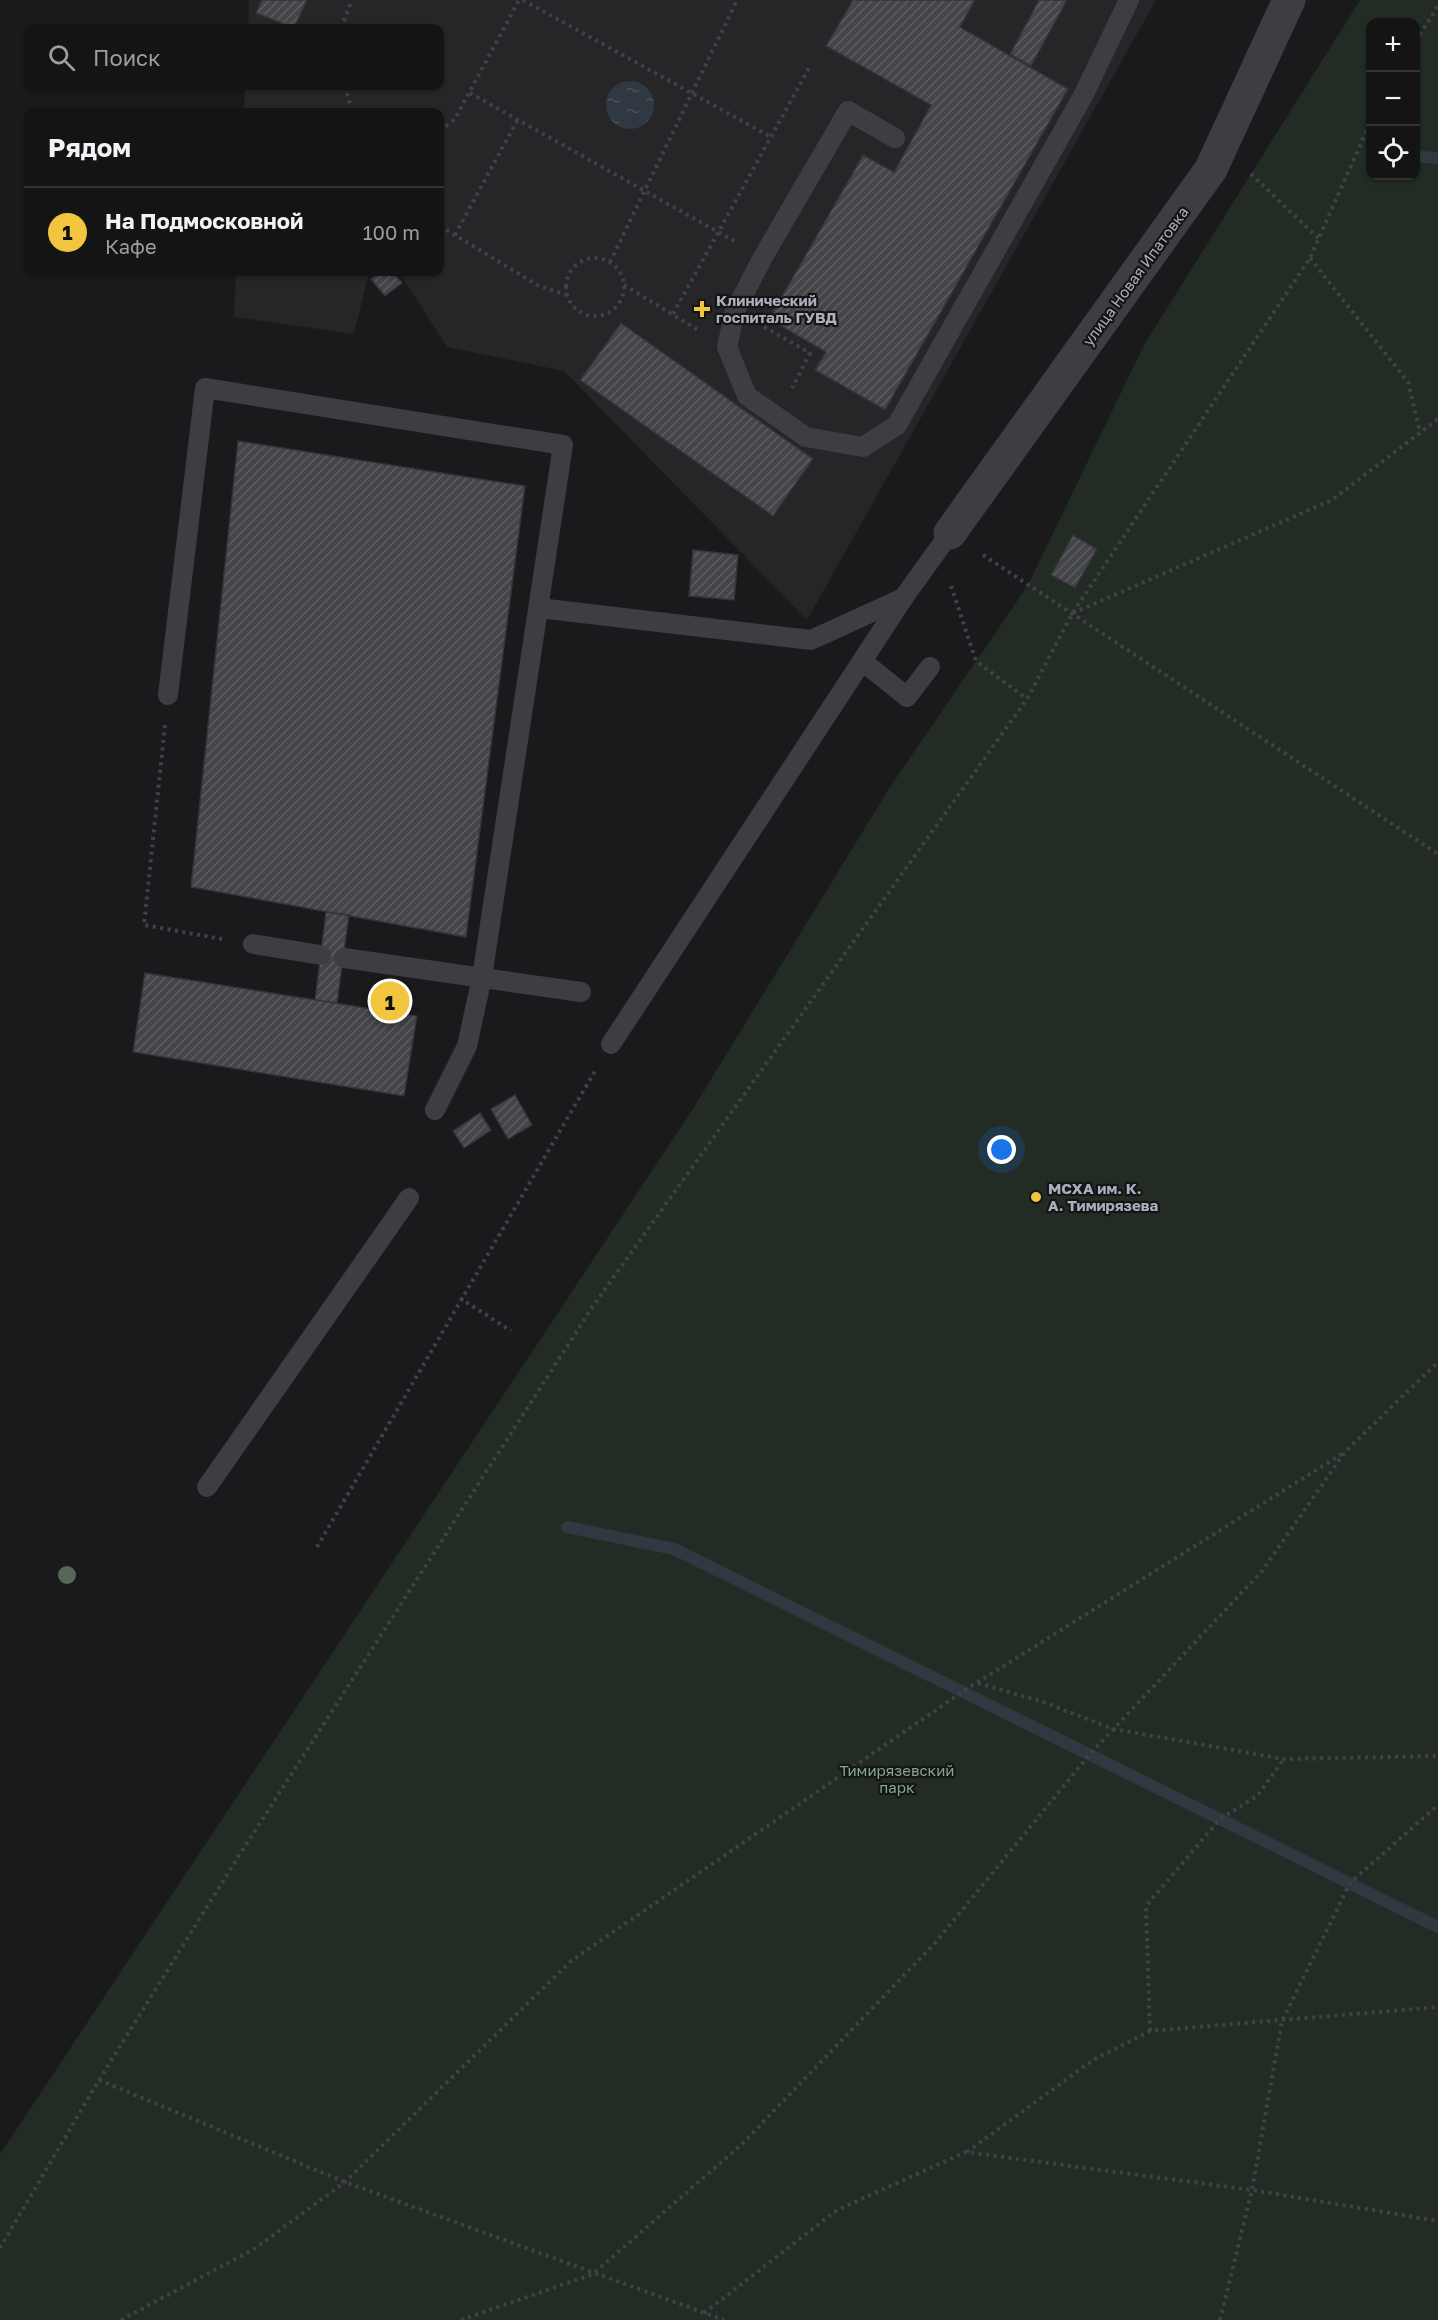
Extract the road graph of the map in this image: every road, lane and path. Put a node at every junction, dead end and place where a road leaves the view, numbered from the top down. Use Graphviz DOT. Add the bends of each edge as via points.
graph roads {
  1 [pos="352,0"];
  2 [pos="521,0"];
  3 [pos="737,0"];
  4 [pos="1129,0"];
  5 [pos="1289,0"];
  6 [pos="1438,6"];
  7 [pos="343,24"];
  8 [pos="1420,35"];
  9 [pos="809,68"];
  10 [pos="346,90"];
  11 [pos="470,93"];
  12 [pos="692,93"];
  13 [pos="351,108"];
  14 [pos="518,119"];
  15 [pos="1370,126"];
  16 [pos="444,128"];
  17 [pos="771,137"];
  18 [pos="895,138"];
  19 [pos="1211,169"];
  20 [pos="645,191"];
  21 [pos="444,228"];
  22 [pos="718,232"];
  23 [pos="455,235"];
  24 [pos="1318,238"];
  25 [pos="763,257"];
  26 [pos="1310,258"];
  27 [pos="610,262"];
  28 [pos="624,285"];
  29 [pos="567,295"];
  30 [pos="735,311"];
  31 [pos="673,314"];
  32 [pos="727,347"];
  33 [pos="777,416"];
  34 [pos="1438,419"];
  35 [pos="1420,432"];
  36 [pos="950,533"];
  37 [pos="930,560"];
  38 [pos="904,597"];
  39 [pos="539,608"];
  40 [pos="1072,614"];
  41 [pos="862,661"];
  42 [pos="930,667"];
  43 [pos="168,695"];
  44 [pos="1027,699"];
  45 [pos="1438,854"];
  46 [pos="253,944"];
  47 [pos="321,955"];
  48 [pos="344,958"];
  49 [pos="482,977"];
  50 [pos="581,992"];
  51 [pos="611,1044"];
  52 [pos="435,1110"];
  53 [pos="409,1198"];
  54 [pos="460,1298"];
  55 [pos="511,1331"];
  56 [pos="1438,1362"];
  57 [pos="1345,1452"];
  58 [pos="207,1487"];
  59 [pos="317,1547"];
  60 [pos="977,1682"];
  61 [pos="1113,1730"];
  62 [pos="1438,1756"];
  63 [pos="1284,1760"];
  64 [pos="1438,1805"];
  65 [pos="1438,2007"];
  66 [pos="1282,2021"];
  67 [pos="1150,2031"];
  68 [pos="99,2080"];
  69 [pos="966,2152"];
  70 [pos="345,2182"];
  71 [pos="1252,2190"];
  72 [pos="1438,2221"];
  73 [pos="0,2248"];
  74 [pos="593,2274"];
  75 [pos="704,2313"];
  76 [pos="121,2320"];
  77 [pos="460,2320"];
  78 [pos="724,2320"];
  79 [pos="1220,2320"];
  1 -- 7 [label="path"];
  2 -- 11 [label="path"];
  2 -- 12 [label="path"];
  3 -- 12 [label="path"];
  4 -- 33 [label="lane" via="1083,96 897,425 863,447 806,437"];
  5 -- 19 [label="street, улица Новая Ипатовка"];
  6 -- 8 [label="path"];
  9 -- 17 [label="path"];
  10 -- 13 [label="path"];
  11 -- 14 [label="path"];
  11 -- 16 [label="path" via="455,120"];
  12 -- 17 [label="path"];
  12 -- 20 [label="path"];
  14 -- 20 [label="path"];
  14 -- 23 [label="path"];
  15 -- 24 [label="path"];
  17 -- 22 [label="path"];
  18 -- 25 [label="lane" via="848,111"];
  19 -- 24 [label="path" via="1251,174"];
  19 -- 36 [label="street, улица Новая Ипатовка"];
  20 -- 22 [label="path"];
  20 -- 27 [label="path"];
  21 -- 23 [label="path"];
  22 -- 25 [label="path"];
  22 -- 31 [label="path"];
  23 -- 29 [label="path" via="539,286"];
  24 -- 26 [label="path"];
  25 -- 30 [label="lane"];
  26 -- 35 [label="path" via="1408,382"];
  26 -- 40 [label="path"];
  27 -- 28 [label="path"];
  27 -- 29 [label="path" via="592,258 574,267 568,275"];
  28 -- 29 [label="path" via="620,303 606,315 578,311"];
  28 -- 31 [label="path"];
  30 -- 32 [label="lane"];
  30 -- 33 [label="path" via="810,353"];
  31 -- 32 [label="path"];
  32 -- 33 [label="lane" via="747,396"];
  34 -- 35 [label="path"];
  35 -- 40 [label="path" via="1332,500"];
  36 -- 37 [label="lane"];
  36 -- 40 [label="path"];
  37 -- 38 [label="lane"];
  37 -- 44 [label="path" via="954,590 976,661"];
  38 -- 39 [label="lane" via="811,640"];
  38 -- 41 [label="lane"];
  39 -- 43 [label="lane" via="563,445 205,388"];
  39 -- 49 [label="lane"];
  40 -- 44 [label="path"];
  40 -- 45 [label="path"];
  41 -- 42 [label="lane" via="907,697"];
  41 -- 51 [label="lane"];
  43 -- 46 [label="path" via="144,925"];
  44 -- 68 [label="path" via="593,1306"];
  46 -- 47 [label="lane"];
  48 -- 49 [label="lane"];
  49 -- 50 [label="lane"];
  49 -- 52 [label="lane" via="467,1046"];
  51 -- 54 [label="path"];
  53 -- 58 [label="lane"];
  54 -- 55 [label="path"];
  54 -- 59 [label="path"];
  56 -- 57 [label="path"];
  57 -- 60 [label="path"];
  57 -- 61 [label="path" via="1262,1571"];
  60 -- 61 [label="path" via="1043,1702"];
  60 -- 70 [label="path" via="571,1961"];
  61 -- 63 [label="path"];
  61 -- 74 [label="path" via="935,1943 741,2145"];
  62 -- 63 [label="path"];
  63 -- 67 [label="path" via="1257,1796 1220,1819 1146,1906"];
  64 -- 66 [label="path" via="1350,1883"];
  65 -- 66 [label="path"];
  66 -- 67 [label="path"];
  66 -- 71 [label="path"];
  67 -- 69 [label="path" via="1093,2060"];
  68 -- 70 [label="path"];
  68 -- 73 [label="path"];
  69 -- 71 [label="path"];
  69 -- 75 [label="path" via="837,2210"];
  70 -- 74 [label="path"];
  70 -- 76 [label="path" via="254,2249"];
  71 -- 72 [label="path"];
  71 -- 79 [label="path"];
  74 -- 75 [label="path"];
  74 -- 77 [label="path"];
  75 -- 78 [label="path"];
}
